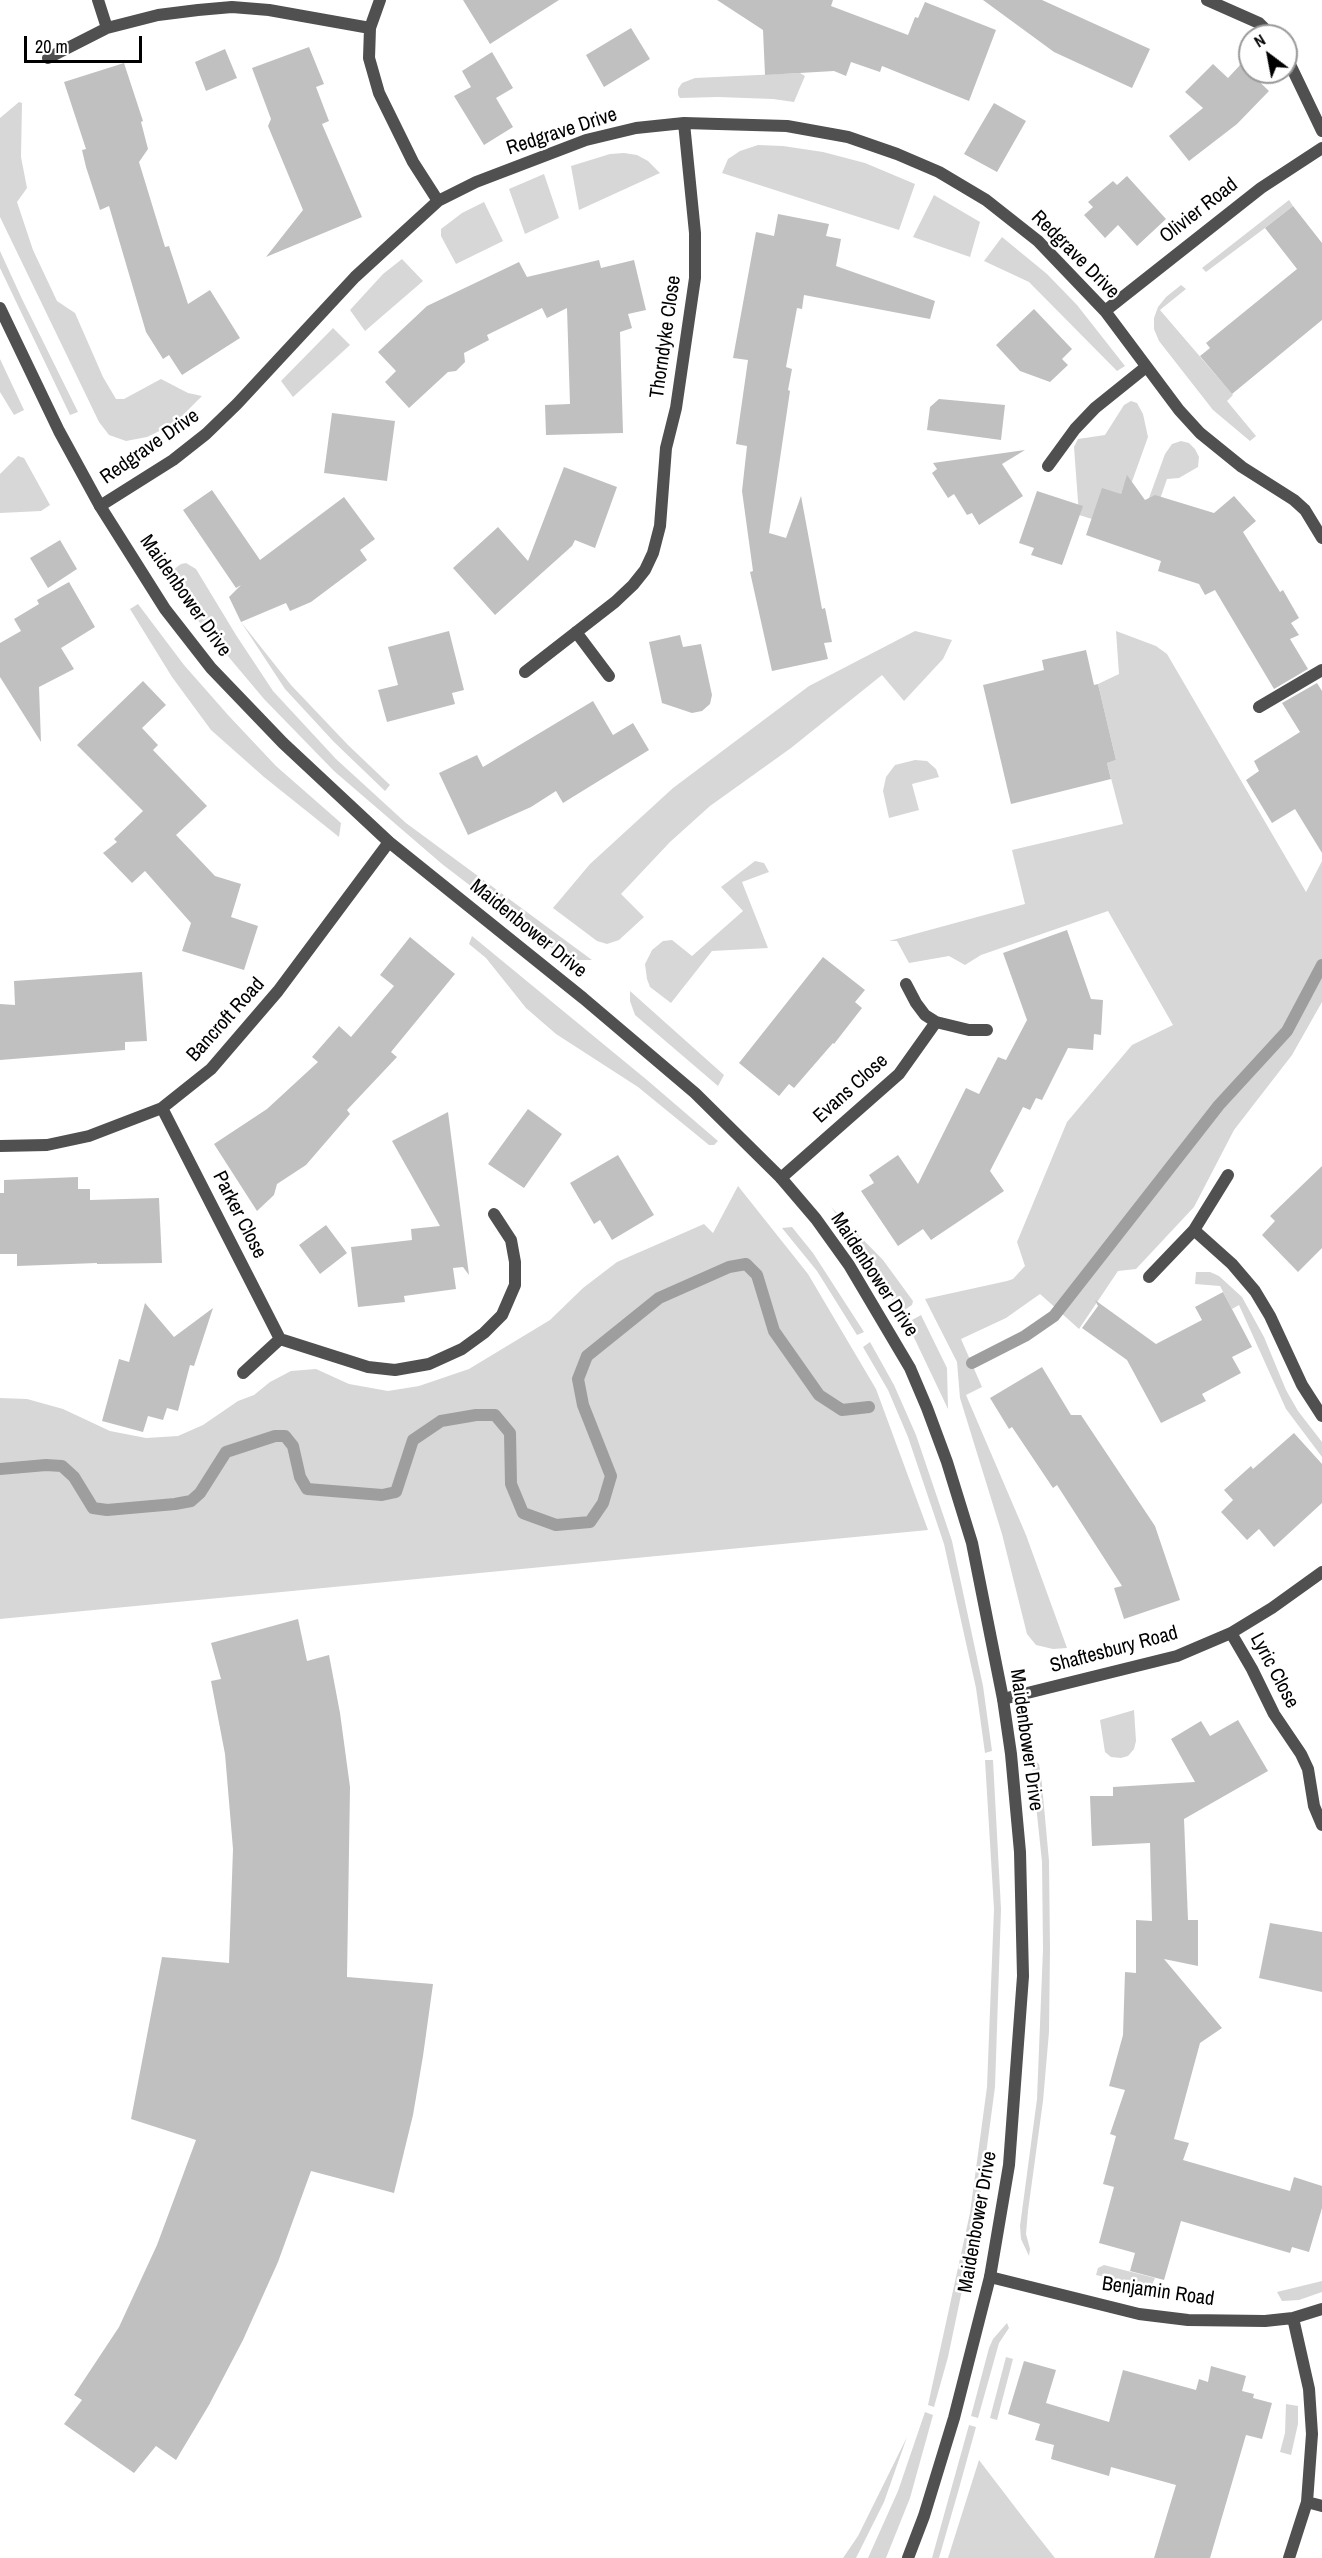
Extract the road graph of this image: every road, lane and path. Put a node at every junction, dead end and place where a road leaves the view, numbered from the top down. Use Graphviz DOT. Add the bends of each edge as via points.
graph roads {
  1 [pos="98,0"];
  2 [pos="380,0"];
  3 [pos="1207,0"];
  4 [pos="1260,24"];
  5 [pos="107,28"];
  6 [pos="370,28"];
  7 [pos="48,58"];
  8 [pos="1298,81"];
  9 [pos="684,123"];
  10 [pos="1322,131"];
  11 [pos="1322,148"];
  12 [pos="438,201"];
  13 [pos="0,308"];
  14 [pos="1105,311"];
  15 [pos="1146,367"];
  16 [pos="1048,466"];
  17 [pos="100,506"];
  18 [pos="1322,537"];
  19 [pos="576,632"];
  20 [pos="1322,670"];
  21 [pos="525,672"];
  22 [pos="609,676"];
  23 [pos="1259,707"];
  24 [pos="389,842"];
  25 [pos="906,984"];
  26 [pos="936,1022"];
  27 [pos="987,1030"];
  28 [pos="162,1108"];
  29 [pos="0,1146"];
  30 [pos="1228,1175"];
  31 [pos="782,1178"];
  32 [pos="494,1214"];
  33 [pos="1194,1230"];
  34 [pos="1149,1277"];
  35 [pos="280,1339"];
  36 [pos="243,1373"];
  37 [pos="1322,1416"];
  38 [pos="1322,1572"];
  39 [pos="1231,1633"];
  40 [pos="1003,1700"];
  41 [pos="1322,1825"];
  42 [pos="990,2277"];
  43 [pos="1322,2309"];
  44 [pos="1293,2318"];
  45 [pos="1307,2502"];
  46 [pos="1322,2506"];
  47 [pos="908,2558"];
  48 [pos="1289,2558"];
  1 -- 5 [label="street"];
  2 -- 6 [label="street"];
  3 -- 4 [label="street"];
  5 -- 6 [label="street" via="158,15 232,7"];
  5 -- 7 [label="street"];
  6 -- 12 [label="street" via="369,58 379,93 413,162"];
  8 -- 10 [label="street"];
  9 -- 12 [label="street, Redgrave Drive" via="636,128 586,140 476,182"];
  9 -- 14 [label="street, Redgrave Drive" via="787,126 848,137 928,167 986,200 1038,241"];
  9 -- 19 [label="street, Thorndyke Close" via="695,233 695,278 676,408 666,448 660,526 645,570 633,585"];
  11 -- 14 [label="street, Olivier Road" via="1261,188"];
  12 -- 17 [label="street, Redgrave Drive" via="355,277 206,434"];
  13 -- 17 [label="street, Maidenbower Drive"];
  14 -- 15 [label="street, Redgrave Drive"];
  15 -- 16 [label="street" via="1095,408"];
  15 -- 18 [label="street, Redgrave Drive" via="1200,434 1294,500"];
  17 -- 24 [label="street, Maidenbower Drive" via="165,609 211,668 283,743"];
  19 -- 21 [label="street, Thorndyke Close"];
  19 -- 22 [label="street"];
  20 -- 23 [label="street"];
  24 -- 28 [label="street, Bancroft Road" via="278,991 211,1069"];
  24 -- 31 [label="street, Maidenbower Drive" via="695,1093"];
  25 -- 26 [label="street" via="916,1003"];
  26 -- 27 [label="street"];
  26 -- 31 [label="street, Evans Close" via="899,1074"];
  28 -- 29 [label="street, Bancroft Road" via="89,1136 47,1145"];
  28 -- 35 [label="street, Parker Close"];
  30 -- 33 [label="street"];
  31 -- 40 [label="street, Maidenbower Drive" via="849,1265 910,1368 927,1408 972,1543"];
  32 -- 35 [label="street" via="511,1240 514,1284 502,1315 462,1349 429,1364 395,1370 368,1366"];
  33 -- 34 [label="street"];
  33 -- 37 [label="street" via="1255,1291"];
  35 -- 36 [label="street"];
  38 -- 39 [label="street, Shaftesbury Road"];
  39 -- 40 [label="street, Shaftesbury Road" via="1177,1656"];
  39 -- 41 [label="street, Lyric Close" via="1274,1714 1301,1754"];
  40 -- 42 [label="street, Maidenbower Drive" via="1020,1852 1023,1976 1010,2165"];
  42 -- 44 [label="street, Benjamin Road" via="1139,2314 1237,2322"];
  42 -- 47 [label="street, Maidenbower Drive" via="954,2418"];
  43 -- 44 [label="street, Benjamin Road"];
  44 -- 45 [label="street" via="1306,2367 1311,2409"];
  45 -- 46 [label="street"];
  45 -- 48 [label="street"];
}
